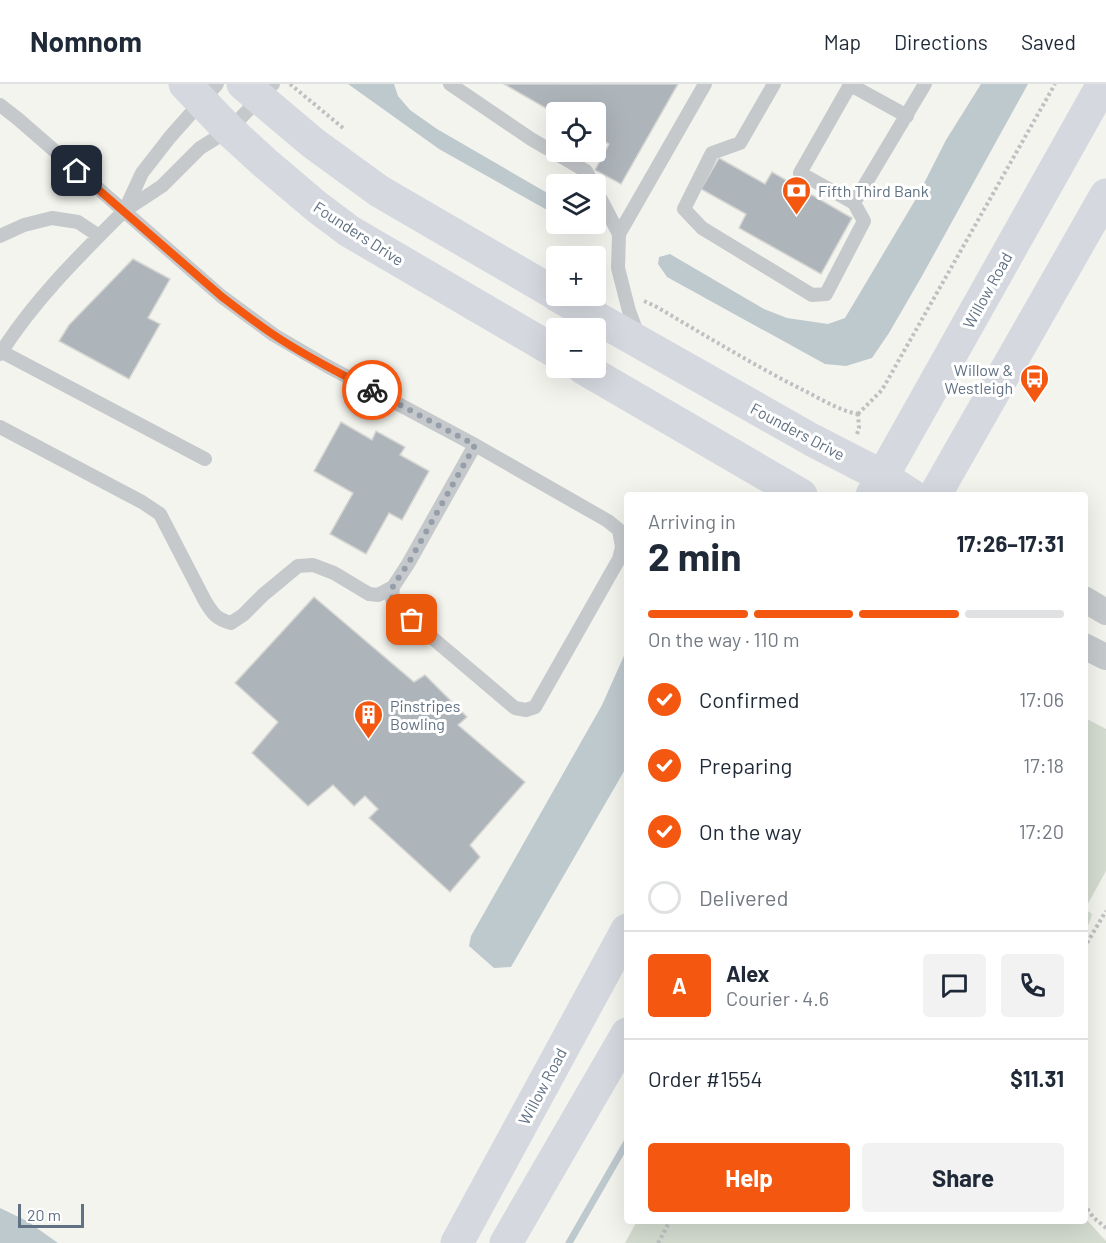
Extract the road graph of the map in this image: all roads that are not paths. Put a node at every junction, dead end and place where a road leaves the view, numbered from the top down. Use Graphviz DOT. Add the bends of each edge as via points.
graph roads {
  1 [pos="450,84"];
  2 [pos="705,84"];
  3 [pos="774,84"];
  4 [pos="850,84"];
  5 [pos="926,84"];
  6 [pos="1102,84"];
  7 [pos="258,89"];
  8 [pos="200,90"];
  9 [pos="0,105"];
  10 [pos="907,116"];
  11 [pos="229,130"];
  12 [pos="588,174"];
  13 [pos="1106,195"];
  14 [pos="854,203"];
  15 [pos="606,209"];
  16 [pos="124,211"];
  17 [pos="619,234"];
  18 [pos="0,236"];
  19 [pos="99,236"];
  20 [pos="546,289"];
  21 [pos="576,306"];
  22 [pos="642,345"];
  23 [pos="546,346"];
  24 [pos="1,353"];
  25 [pos="600,378"];
  26 [pos="0,427"];
  27 [pos="475,445"];
  28 [pos="205,459"];
  29 [pos="877,485"];
  30 [pos="796,492"];
  31 [pos="900,492"];
  32 [pos="937,492"];
  33 [pos="393,586"];
  34 [pos="1088,601"];
  35 [pos="1106,612"];
  36 [pos="1088,648"];
  37 [pos="1106,657"];
  38 [pos="624,936"];
  39 [pos="624,1039"];
  40 [pos="457,1243"];
  41 [pos="506,1243"];
  1 -- 12 [label="lane"];
  2 -- 17 [label="lane"];
  3 -- 14 [label="lane" via="740,143 712,153 684,209 702,228 812,295 826,294 864,221"];
  4 -- 10 [label="lane"];
  4 -- 14 [label="lane" via="800,173"];
  5 -- 10 [label="lane"];
  6 -- 29 [label="main road, Willow Road"];
  7 -- 11 [label="lane"];
  7 -- 20 [label="main road, Founders Drive" via="313,143 379,191"];
  8 -- 11 [label="main road, Founders Drive"];
  8 -- 16 [label="lane" via="142,173"];
  9 -- 16 [label="lane"];
  10 -- 14 [label="lane"];
  11 -- 16 [label="lane" via="200,147 162,186"];
  11 -- 23 [label="main road, Founders Drive" via="316,207 350,231"];
  13 -- 32 [label="main road"];
  15 -- 17 [label="lane"];
  16 -- 19 [label="lane"];
  16 -- 27 [label="lane" via="221,296 274,335"];
  17 -- 22 [label="lane" via="618,268"];
  18 -- 19 [label="lane" via="52,218 78,222"];
  19 -- 24 [label="lane" via="49,288"];
  21 -- 22 [label="main road, Founders Drive"];
  22 -- 29 [label="main road, Founders Drive" via="812,440"];
  24 -- 28 [label="lane"];
  25 -- 30 [label="main road"];
  26 -- 33 [label="lane" via="160,514 205,602 221,621 231,622 243,615 298,566 334,573 369,594 378,595"];
  27 -- 33 [label="lane"];
  27 -- 33 [label="lane" via="619,530 619,559 535,707 515,708 397,608 392,599"];
  29 -- 31 [label="main road, Founders Drive"];
  34 -- 35 [label="street"];
  36 -- 37 [label="street"];
  38 -- 40 [label="main road, Willow Road"];
  39 -- 41 [label="main road"];
}
